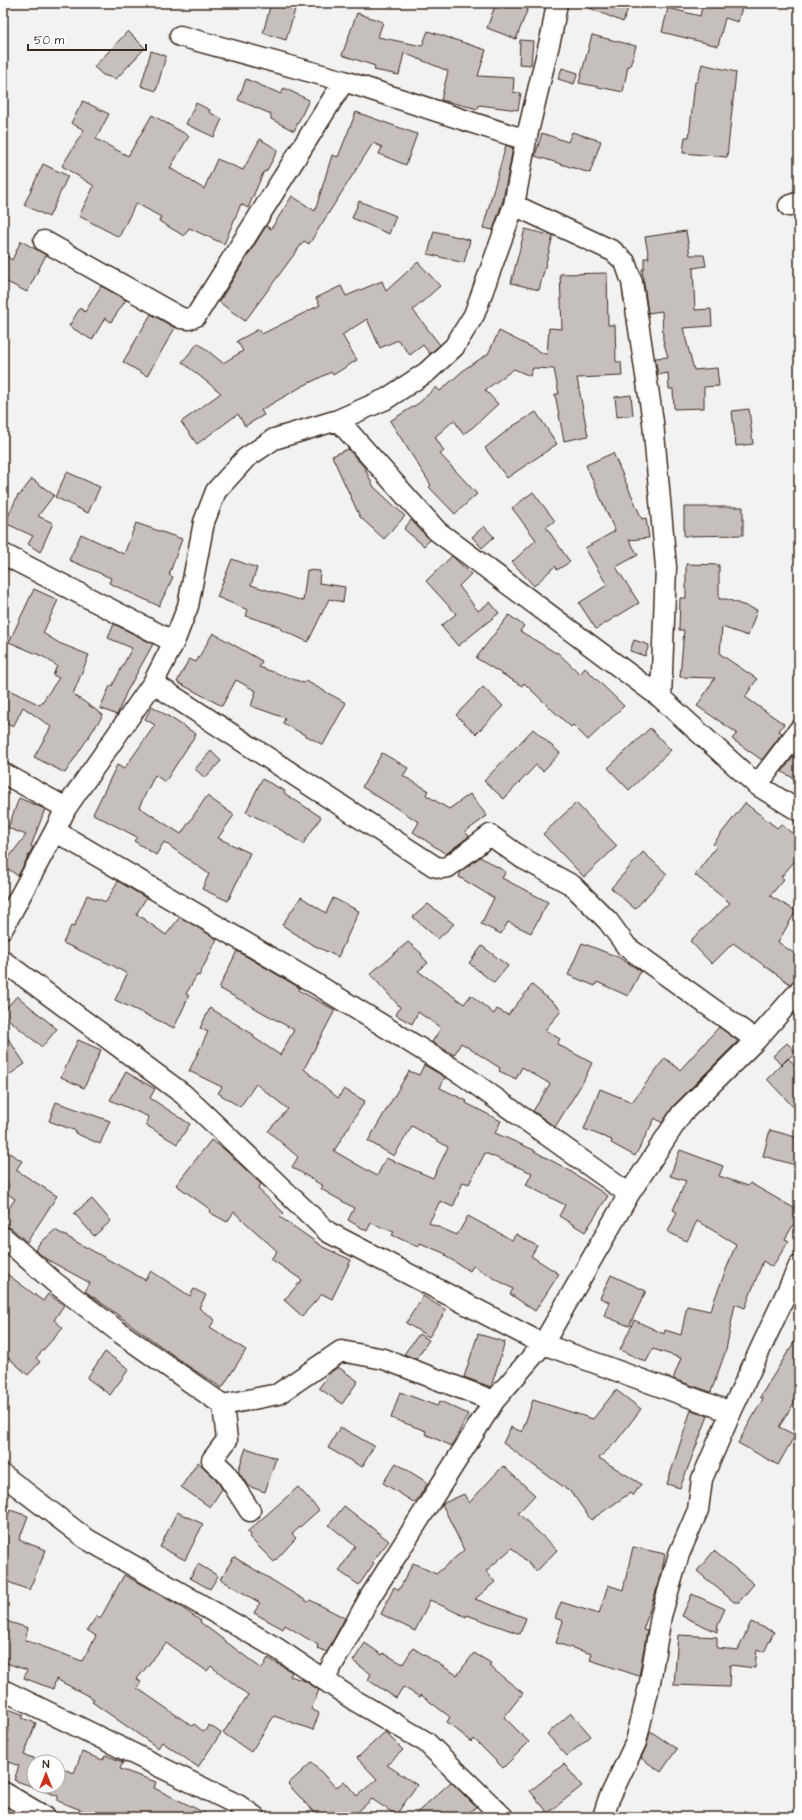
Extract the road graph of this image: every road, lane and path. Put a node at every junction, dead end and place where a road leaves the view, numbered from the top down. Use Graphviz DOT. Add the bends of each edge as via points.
graph roads {
  1 [pos="557,3"];
  2 [pos="180,36"];
  3 [pos="344,81"];
  4 [pos="526,140"];
  5 [pos="514,205"];
  6 [pos="44,241"];
  7 [pos="338,420"];
  8 [pos="3,554"];
  9 [pos="174,642"];
  10 [pos="153,683"];
  11 [pos="661,698"];
  12 [pos="799,730"];
  13 [pos="3,773"];
  14 [pos="757,785"];
  15 [pos="66,808"];
  16 [pos="799,811"];
  17 [pos="56,831"];
  18 [pos="3,928"];
  19 [pos="3,961"];
  20 [pos="799,991"];
  21 [pos="756,1040"];
  22 [pos="629,1194"];
  23 [pos="3,1237"];
  24 [pos="799,1266"];
  25 [pos="543,1344"];
  26 [pos="494,1401"];
  27 [pos="223,1405"];
  28 [pos="731,1412"];
  29 [pos="3,1475"];
  30 [pos="250,1511"];
  31 [pos="324,1680"];
  32 [pos="3,1690"];
  33 [pos="3,1792"];
  34 [pos="45,1817"];
  35 [pos="255,1817"];
  36 [pos="503,1817"];
  37 [pos="603,1817"];
  1 -- 4 [label="street"];
  2 -- 3 [label="street"];
  3 -- 4 [label="street"];
  3 -- 6 [label="street" via="196,316 189,319 181,318"];
  4 -- 5 [label="street"];
  5 -- 7 [label="street" via="474,315 454,347 427,372 386,399"];
  5 -- 11 [label="street" via="613,251 625,262 632,282 654,422 666,567"];
  7 -- 9 [label="street" via="274,439 246,458 216,491 204,522 188,606"];
  7 -- 11 [label="street" via="437,531"];
  8 -- 9 [label="street"];
  9 -- 10 [label="street"];
  10 -- 15 [label="street"];
  10 -- 21 [label="street" via="434,866 448,867 490,835 522,858 572,885 608,921 627,947"];
  11 -- 14 [label="street"];
  12 -- 14 [label="street"];
  13 -- 15 [label="street"];
  14 -- 16 [label="street"];
  15 -- 17 [label="street"];
  17 -- 18 [label="street"];
  17 -- 22 [label="street" via="316,984 463,1075"];
  19 -- 25 [label="street" via="183,1094 328,1232"];
  20 -- 21 [label="street"];
  21 -- 22 [label="street" via="682,1113"];
  22 -- 25 [label="street"];
  23 -- 27 [label="street" via="54,1282 119,1332"];
  24 -- 28 [label="street"];
  25 -- 26 [label="street"];
  25 -- 28 [label="street"];
  26 -- 27 [label="street" via="384,1359 341,1351 278,1394"];
  26 -- 31 [label="street" via="370,1597"];
  27 -- 30 [label="street" via="227,1440 212,1460 225,1472"];
  28 -- 37 [label="street" via="702,1479 698,1510 679,1554 661,1616 650,1682 636,1742"];
  29 -- 31 [label="street" via="85,1538 278,1649"];
  31 -- 36 [label="street" via="426,1742"];
  32 -- 35 [label="street" via="238,1805"];
  33 -- 34 [label="street"];
}
